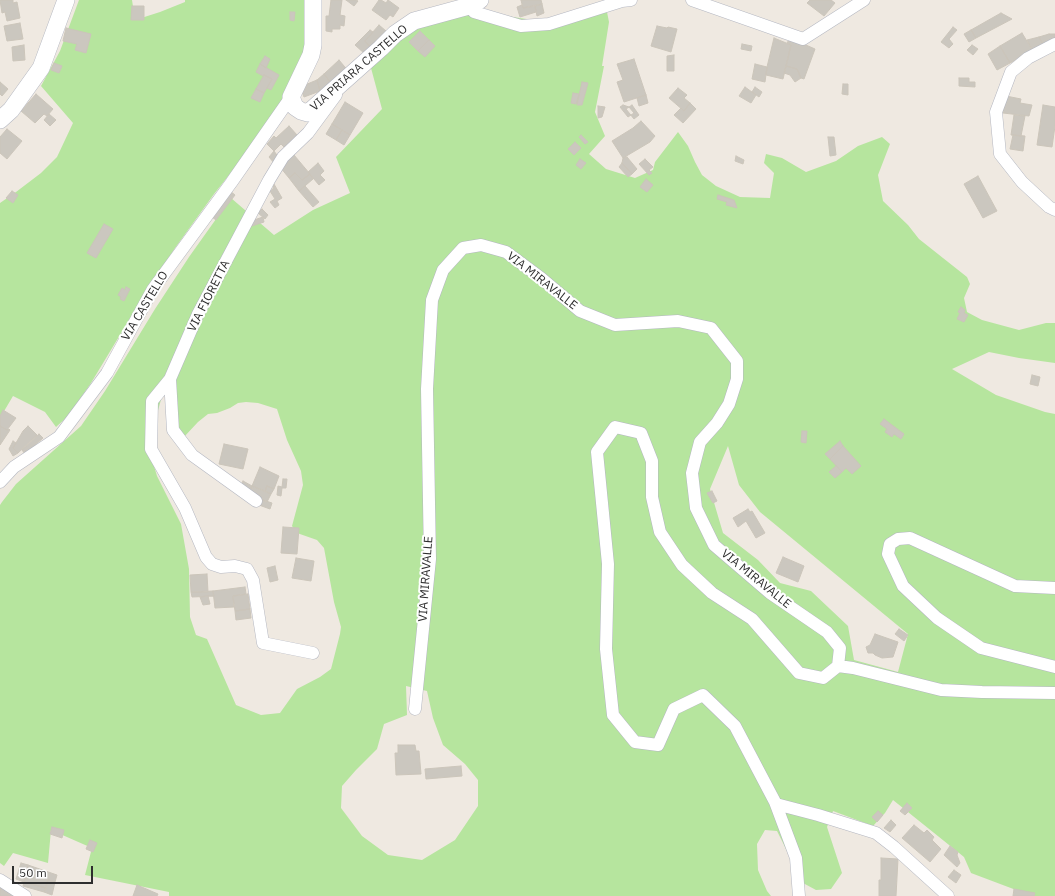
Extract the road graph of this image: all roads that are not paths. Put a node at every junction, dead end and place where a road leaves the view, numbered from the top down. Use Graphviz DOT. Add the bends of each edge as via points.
graph roads {
  1 [pos="313,0"];
  2 [pos="631,0"];
  3 [pos="692,0"];
  4 [pos="864,0"];
  5 [pos="475,3"];
  6 [pos="61,4"];
  7 [pos="1055,44"];
  8 [pos="341,83"];
  9 [pos="291,97"];
  10 [pos="0,120"];
  11 [pos="1055,210"];
  12 [pos="170,379"];
  13 [pos="0,482"];
  14 [pos="256,501"];
  15 [pos="1055,588"];
  16 [pos="313,653"];
  17 [pos="838,666"];
  18 [pos="1055,667"];
  19 [pos="1055,693"];
  20 [pos="415,709"];
  21 [pos="776,804"];
  22 [pos="0,880"];
  23 [pos="25,896"];
  24 [pos="799,896"];
  25 [pos="948,896"];
  1 -- 9 [label="street" via="313,45"];
  2 -- 5 [label="street" via="549,24 521,26 474,12"];
  3 -- 4 [label="street" via="803,39"];
  5 -- 8 [label="street, VIA PRIARA CASTELLO" via="414,21 395,34"];
  6 -- 10 [label="street" via="41,68 12,110"];
  7 -- 11 [label="street" via="1028,58 1011,72 996,112 1000,154 1022,182"];
  8 -- 9 [label="street, VIA PRIARA CASTELLO" via="308,113 295,107"];
  8 -- 12 [label="street, VIA FIORETTA" via="338,93 308,133 283,157 269,180 198,314"];
  9 -- 13 [label="street, VIA CASTELLO" via="153,289 107,373 59,437 14,467"];
  12 -- 14 [label="street, VIA FIORETTA" via="173,430 192,456"];
  12 -- 16 [label="street" via="152,401 151,449 185,508 206,557 212,564 221,567 235,566 246,569 253,580 263,643"];
  15 -- 18 [label="street" via="1015,586 910,538 898,539 890,544 888,554 903,586 937,618 981,648"];
  17 -- 19 [label="street" via="942,690"];
  17 -- 20 [label="street, VIA MIRAVALLE" via="840,648 827,632 770,593 714,545 696,508 692,473 700,442 729,404 737,379 737,361 711,328 678,321 615,325 580,311 506,252 481,245 463,248 443,270 432,300 427,389 430,559"];
  17 -- 21 [label="street" via="823,678 799,673 752,619 712,593 682,566 660,532 652,497 652,461 641,432 615,427 597,452 608,564 606,649 613,715 635,742 658,745 674,709 703,695 735,726"];
  21 -- 24 [label="street" via="796,858"];
  21 -- 25 [label="street" via="876,833"];
  22 -- 23 [label="street"];
}
